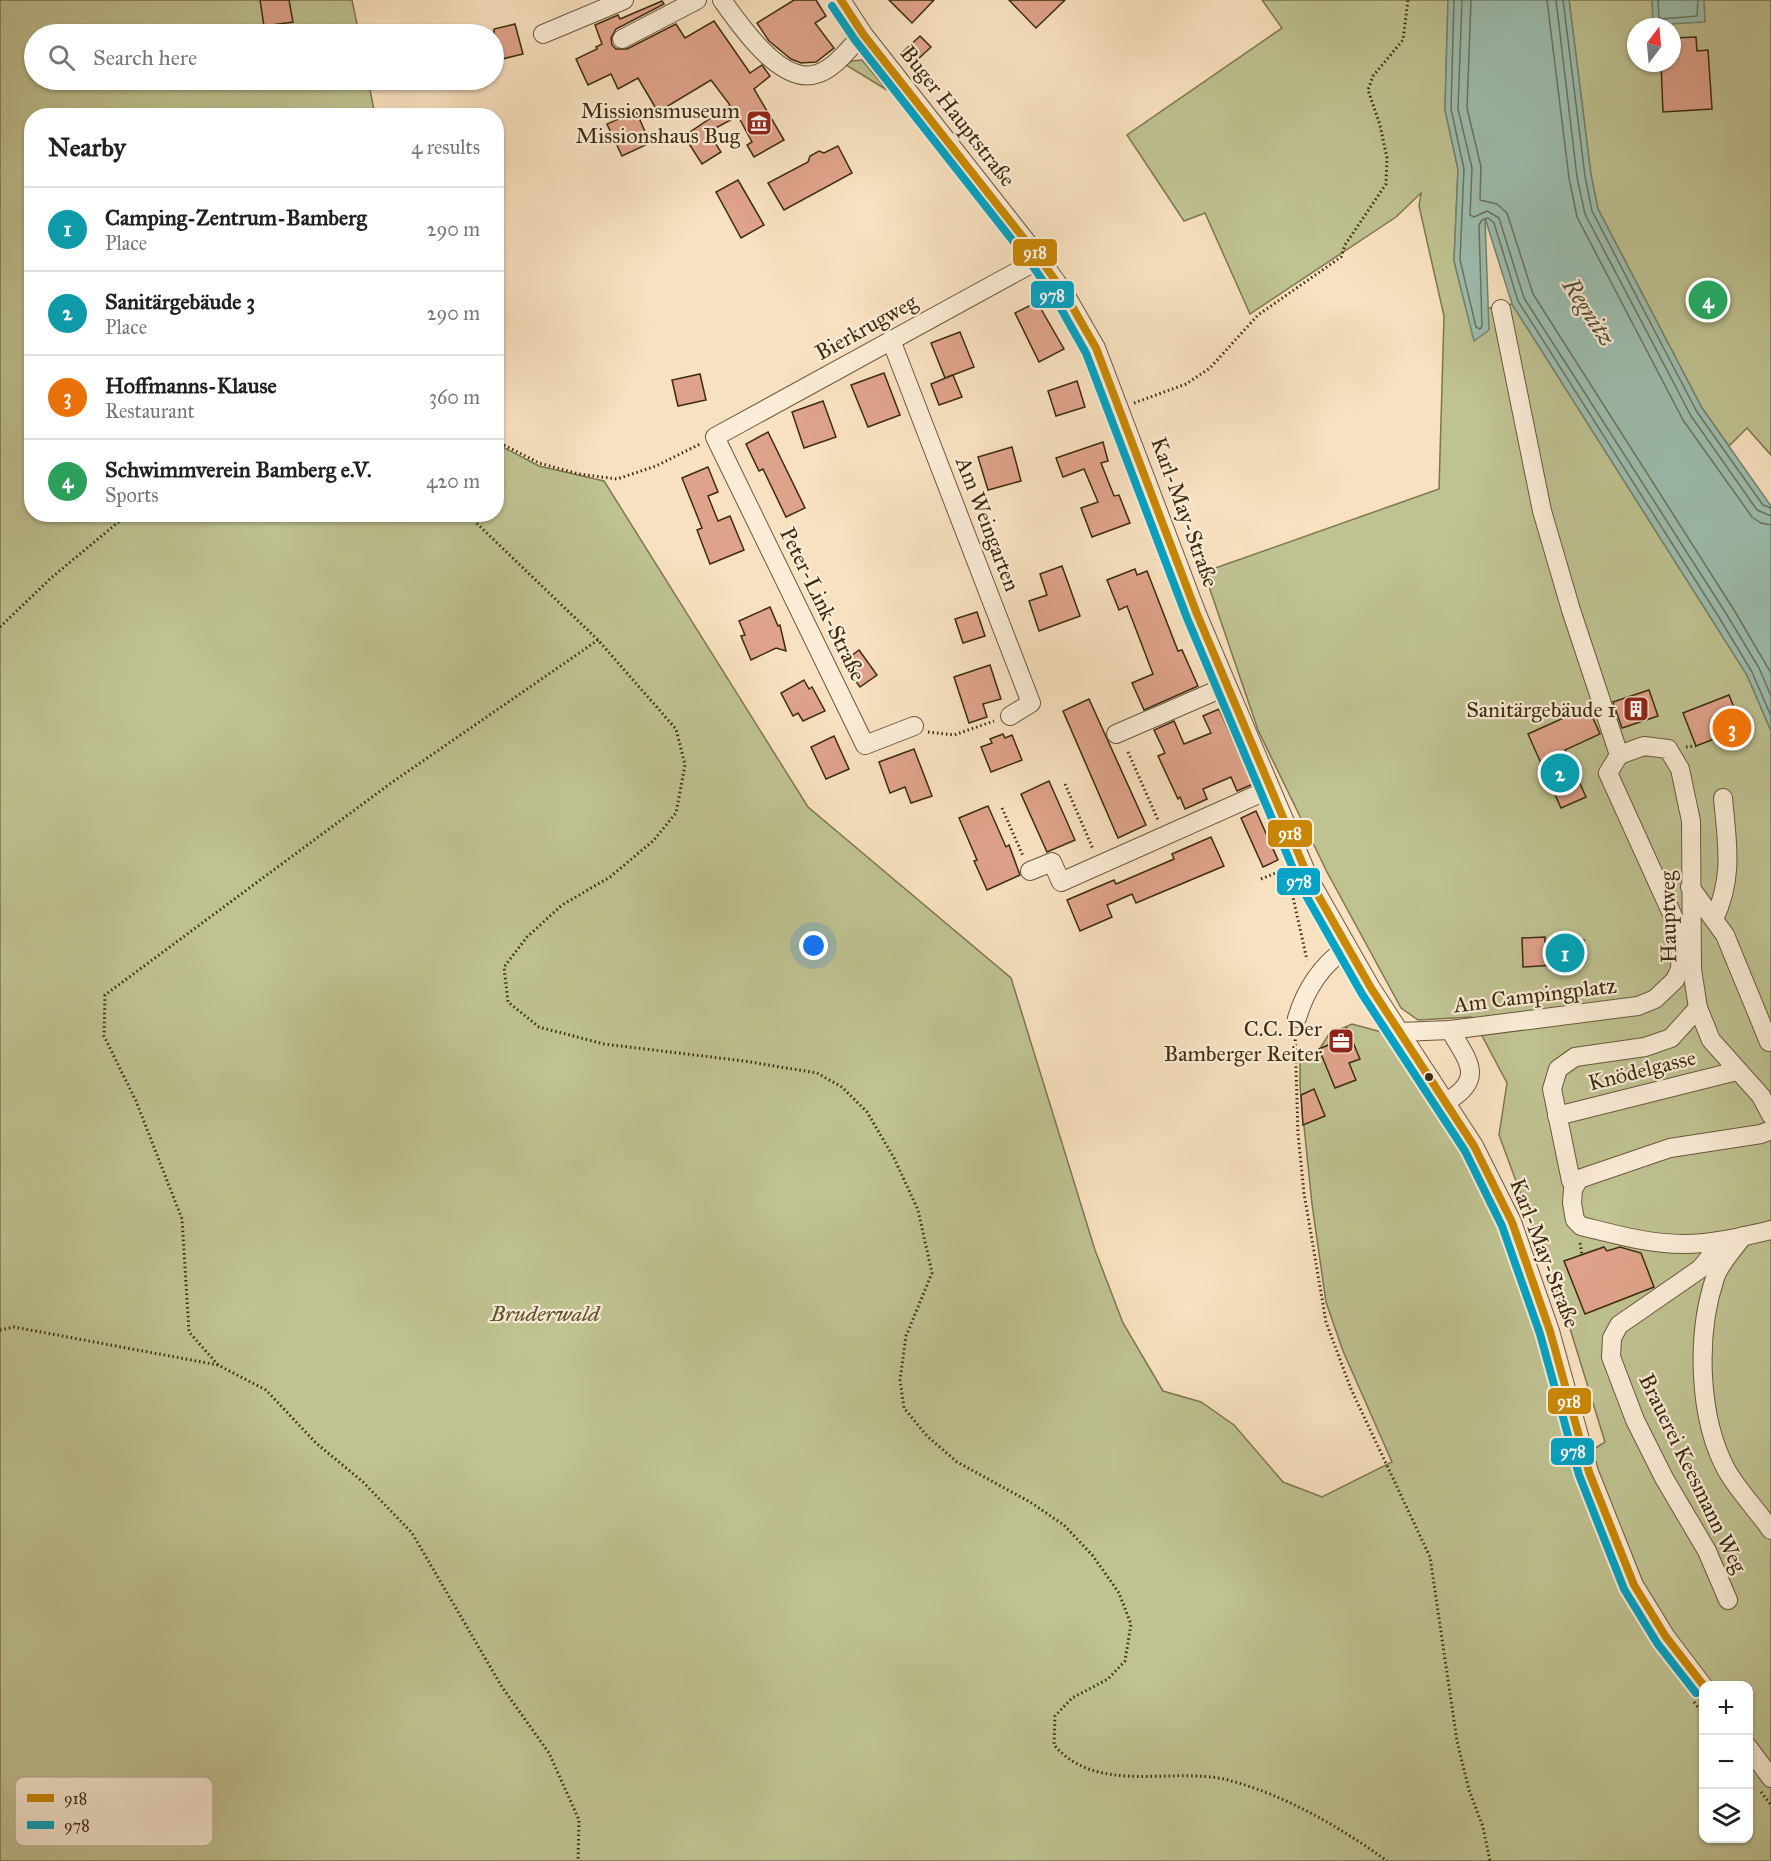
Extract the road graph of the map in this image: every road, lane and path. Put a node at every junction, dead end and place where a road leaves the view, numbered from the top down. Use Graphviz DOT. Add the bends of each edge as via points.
graph roads {
  1 [pos="624,0"];
  2 [pos="698,0"];
  3 [pos="722,0"];
  4 [pos="841,0"];
  5 [pos="1408,0"];
  6 [pos="543,34"];
  7 [pos="863,34"];
  8 [pos="622,39"];
  9 [pos="1040,260"];
  10 [pos="1501,309"];
  11 [pos="891,340"];
  12 [pos="1120,406"];
  13 [pos="715,437"];
  14 [pos="504,445"];
  15 [pos="118,522"];
  16 [pos="476,522"];
  17 [pos="0,627"];
  18 [pos="598,639"];
  19 [pos="1227,686"];
  20 [pos="1010,716"];
  21 [pos="914,726"];
  22 [pos="1116,734"];
  23 [pos="1128,752"];
  24 [pos="1619,755"];
  25 [pos="1065,784"];
  26 [pos="1270,789"];
  27 [pos="1723,798"];
  28 [pos="1002,808"];
  29 [pos="1164,836"];
  30 [pos="1100,864"];
  31 [pos="1030,871"];
  32 [pos="1261,879"];
  33 [pos="1690,887"];
  34 [pos="1714,919"];
  35 [pos="1347,948"];
  36 [pos="1316,976"];
  37 [pos="1698,1008"];
  38 [pos="1297,1018"];
  39 [pos="1450,1030"];
  40 [pos="1400,1032"];
  41 [pos="1769,1042"];
  42 [pos="1737,1071"];
  43 [pos="1446,1102"];
  44 [pos="1771,1115"];
  45 [pos="1557,1116"];
  46 [pos="1771,1130"];
  47 [pos="1575,1185"];
  48 [pos="1771,1230"];
  49 [pos="1743,1236"];
  50 [pos="1580,1241"];
  51 [pos="1723,1241"];
  52 [pos="1582,1255"];
  53 [pos="0,1330"];
  54 [pos="218,1365"];
  55 [pos="1771,1530"];
  56 [pos="1728,1600"];
  57 [pos="1699,1681"];
  58 [pos="1753,1753"];
  59 [pos="1771,1778"];
  60 [pos="578,1861"];
  61 [pos="1387,1861"];
  62 [pos="1490,1861"];
  1 -- 6 [label="street"];
  2 -- 8 [label="street"];
  3 -- 7 [label="street" via="761,50 799,73 812,75 828,68"];
  4 -- 7 [label="street, Buger Hauptstraße"];
  5 -- 12 [label="path" via="1403,40 1373,76 1368,90 1385,147 1386,184 1345,244 1341,257 1258,315 1202,373 1180,387"];
  7 -- 9 [label="street, Buger Hauptstraße"];
  9 -- 11 [label="street, Bierkrugweg"];
  9 -- 12 [label="street, Karl-May-Straße" via="1096,348"];
  10 -- 24 [label="street" via="1542,511"];
  11 -- 13 [label="street, Bierkrugweg"];
  11 -- 20 [label="street, Am Weingarten" via="1031,703"];
  12 -- 19 [label="street, Karl-May-Straße"];
  13 -- 14 [label="path" via="656,466 617,479 539,463"];
  13 -- 21 [label="street, Peter-Link-Straße" via="865,745"];
  15 -- 17 [label="path"];
  16 -- 18 [label="path"];
  18 -- 54 [label="path" via="391,783 105,995 105,1036 136,1101 182,1219 189,1332"];
  18 -- 61 [label="path" via="676,729 685,765 676,813 610,877 562,906 527,937 504,968 508,1002 539,1027 604,1044 817,1073 842,1088 867,1112 918,1210 932,1273 906,1336 900,1380 904,1408 927,1436 957,1462 1064,1525 1093,1556 1119,1593 1131,1624 1125,1661 1108,1679 1072,1698 1055,1716 1054,1745 1064,1756 1102,1772 1132,1778 1194,1774 1255,1788 1329,1823"];
  19 -- 22 [label="street"];
  19 -- 26 [label="street, Karl-May-Straße"];
  20 -- 21 [label="path" via="954,735 931,733"];
  23 -- 29 [label="path"];
  24 -- 33 [label="street, Hauptweg" via="1644,746 1668,749 1680,769 1691,821"];
  24 -- 39 [label="street, Am Campingplatz" via="1608,773 1681,934 1680,969 1675,980 1655,999 1638,1006"];
  25 -- 30 [label="path"];
  26 -- 29 [label="street"];
  26 -- 35 [label="street, Karl-May-Straße" via="1310,880"];
  27 -- 34 [label="street" via="1729,859 1725,896"];
  28 -- 31 [label="path"];
  29 -- 30 [label="street"];
  30 -- 31 [label="street" via="1061,882 1052,862"];
  32 -- 36 [label="path" via="1283,870 1308,965"];
  33 -- 34 [label="street"];
  33 -- 37 [label="street, Hauptweg" via="1692,969"];
  34 -- 41 [label="street" via="1725,934"];
  35 -- 36 [label="street"];
  35 -- 40 [label="street, Karl-May-Straße"];
  36 -- 38 [label="street"];
  37 -- 42 [label="street, Hauptweg" via="1711,1040"];
  37 -- 45 [label="street" via="1671,1038 1645,1047 1575,1057 1558,1069 1552,1089"];
  38 -- 62 [label="path" via="1294,1044 1298,1134 1323,1312 1350,1389 1430,1557 1457,1741"];
  39 -- 40 [label="street, Am Campingplatz"];
  39 -- 43 [label="street" via="1470,1064 1471,1078 1463,1091"];
  40 -- 43 [label="street, Karl-May-Straße"];
  42 -- 44 [label="street, Hauptweg" via="1761,1096"];
  42 -- 45 [label="street, Knödelgasse"];
  43 -- 57 [label="street, Karl-May-Straße" via="1474,1146 1512,1222 1550,1331 1589,1472 1634,1585"];
  45 -- 47 [label="street"];
  46 -- 47 [label="street" via="1670,1148 1579,1179"];
  47 -- 51 [label="street" via="1572,1203 1575,1220 1581,1226 1642,1241"];
  48 -- 49 [label="street"];
  49 -- 51 [label="street"];
  49 -- 55 [label="street" via="1715,1276 1704,1335 1703,1383 1713,1437 1726,1469"];
  50 -- 52 [label="path"];
  51 -- 56 [label="street, Brauerei Keesmann Weg" via="1700,1269 1619,1326 1612,1338 1611,1357 1635,1420 1707,1551"];
  53 -- 54 [label="path" via="14,1327"];
  54 -- 60 [label="path" via="266,1390 412,1533 502,1687 549,1753 579,1820"];
  58 -- 59 [label="street"];
}
